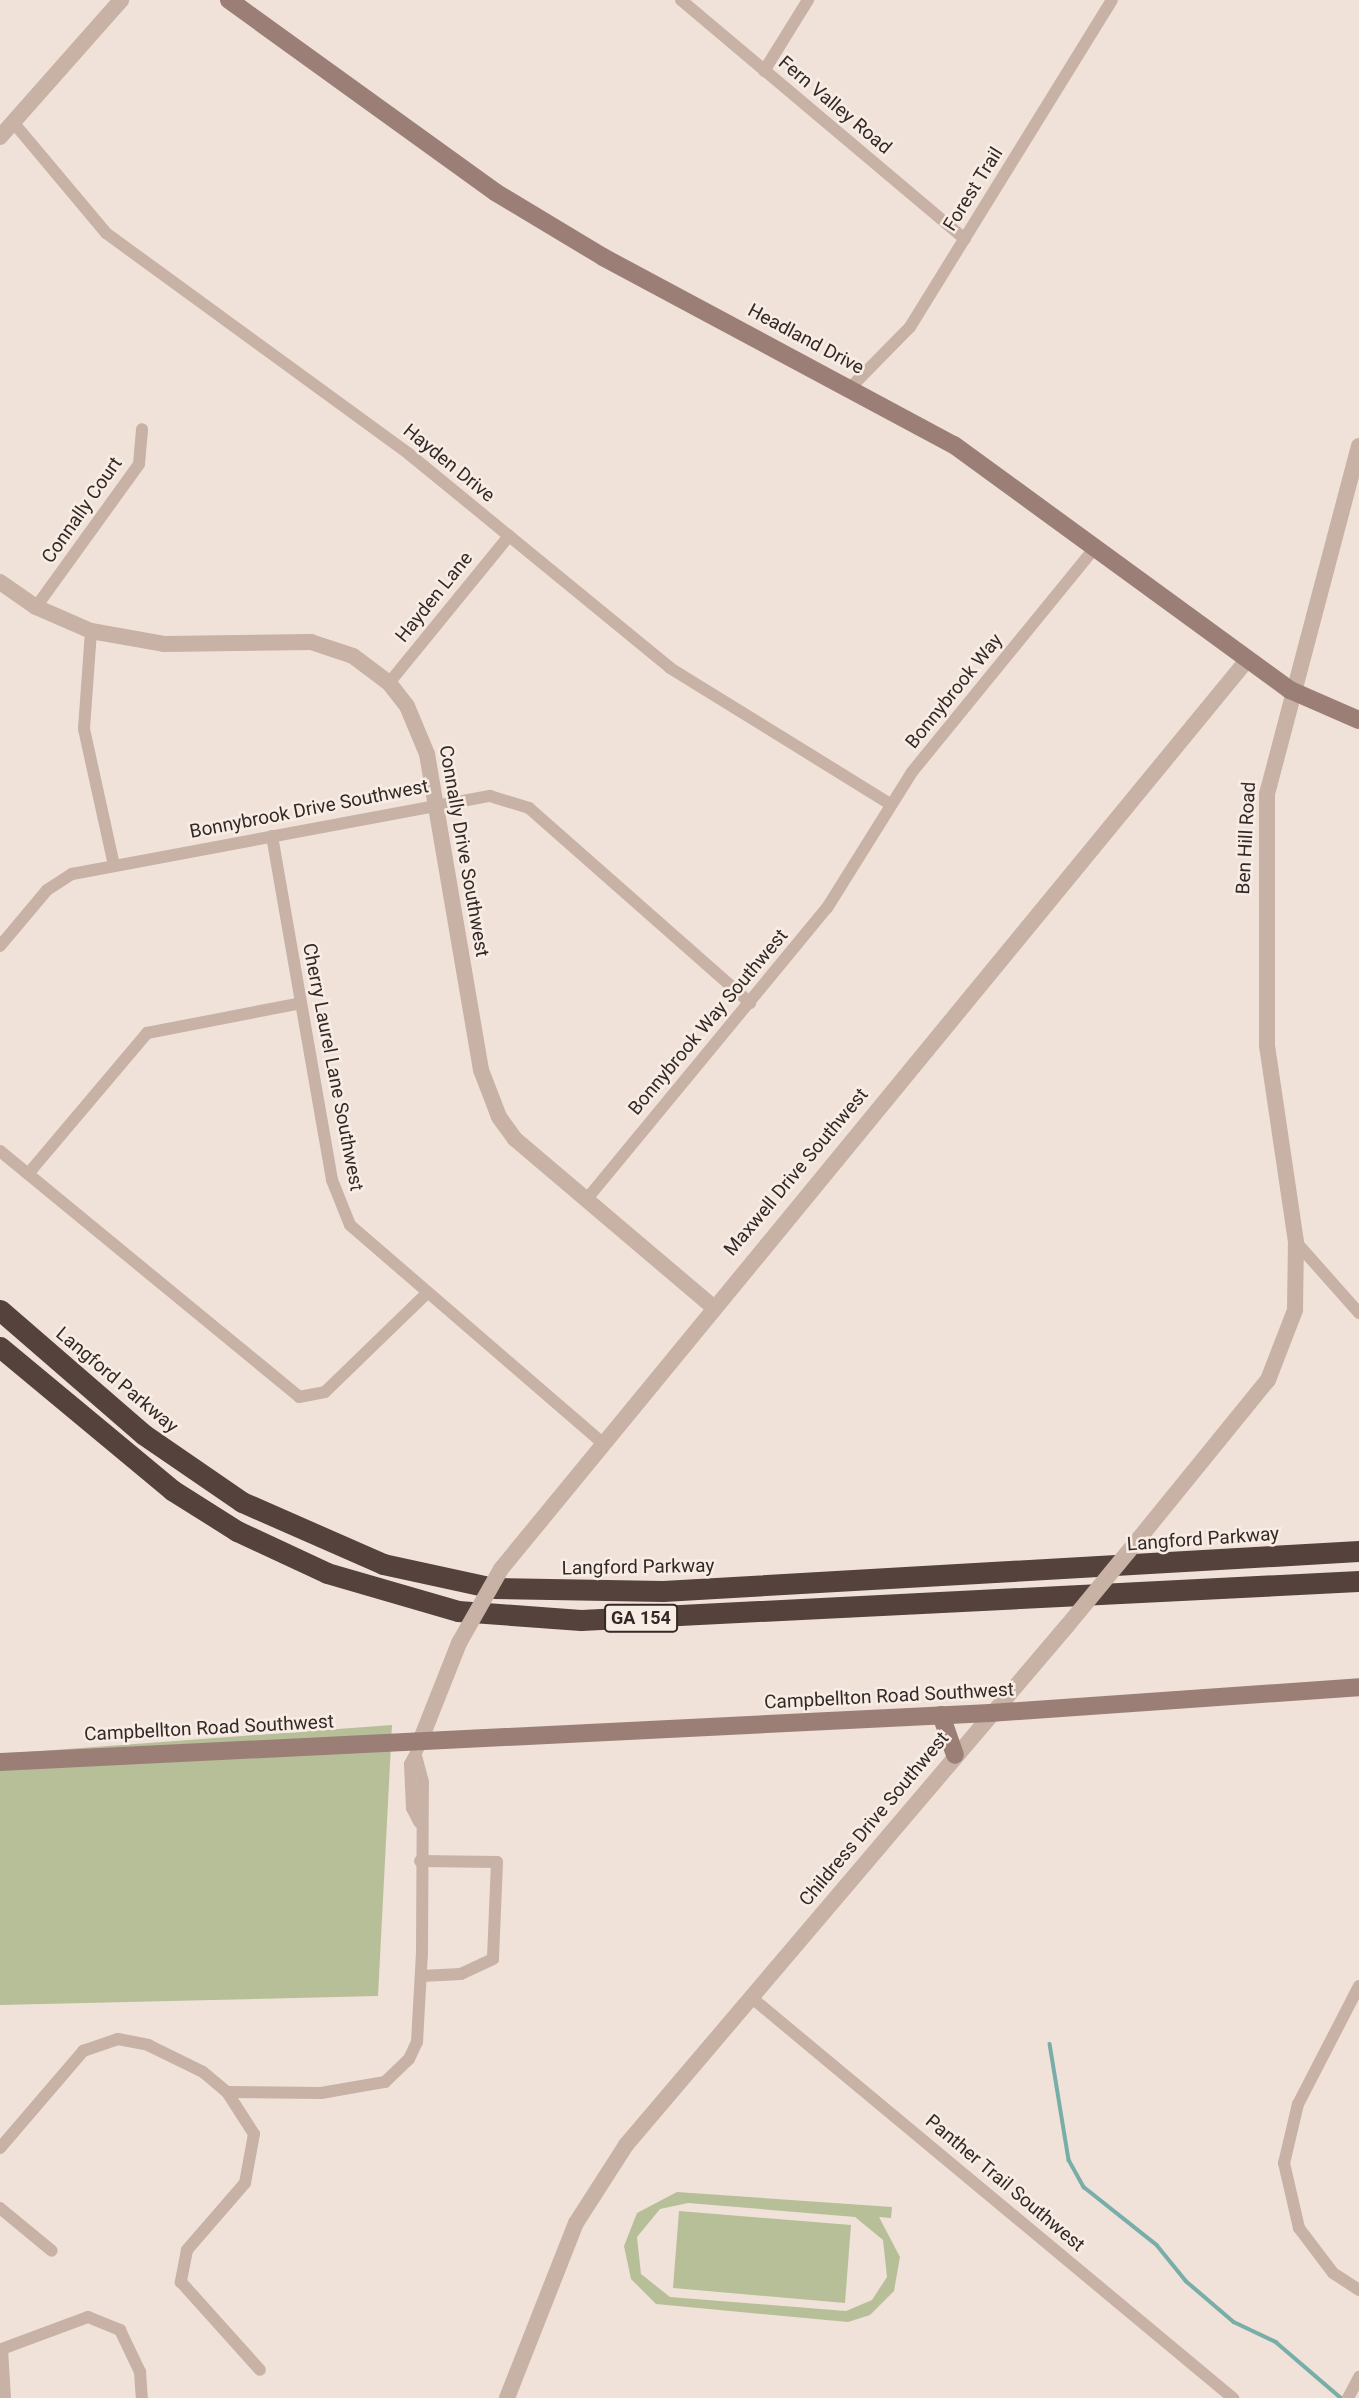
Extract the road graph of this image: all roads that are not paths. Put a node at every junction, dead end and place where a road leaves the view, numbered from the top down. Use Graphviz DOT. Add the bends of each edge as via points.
graph roads {
  1 [pos="121,0"];
  2 [pos="229,0"];
  3 [pos="681,0"];
  4 [pos="808,0"];
  5 [pos="1112,0"];
  6 [pos="764,71"];
  7 [pos="13,122"];
  8 [pos="0,137"];
  9 [pos="965,239"];
  10 [pos="851,387"];
  11 [pos="142,429"];
  12 [pos="1359,446"];
  13 [pos="509,536"];
  14 [pos="1096,548"];
  15 [pos="0,582"];
  16 [pos="36,607"];
  17 [pos="91,631"];
  18 [pos="1247,660"];
  19 [pos="389,683"];
  20 [pos="1290,690"];
  21 [pos="1359,720"];
  22 [pos="889,803"];
  23 [pos="435,805"];
  24 [pos="272,836"];
  25 [pos="114,865"];
  26 [pos="852,865"];
  27 [pos="0,946"];
  28 [pos="301,1003"];
  29 [pos="750,1003"];
  30 [pos="0,1151"];
  31 [pos="27,1174"];
  32 [pos="586,1200"];
  33 [pos="1296,1242"];
  34 [pos="425,1295"];
  35 [pos="712,1306"];
  36 [pos="0,1310"];
  37 [pos="1359,1313"];
  38 [pos="0,1347"];
  39 [pos="600,1441"];
  40 [pos="1359,1551"];
  41 [pos="1359,1580"];
  42 [pos="1359,1687"];
  43 [pos="990,1713"];
  44 [pos="941,1715"];
  45 [pos="418,1747"];
  46 [pos="956,1755"];
  47 [pos="0,1762"];
  48 [pos="420,1861"];
  49 [pos="421,1976"];
  50 [pos="1359,1986"];
  51 [pos="752,1998"];
  52 [pos="226,2092"];
  53 [pos="2,2143"];
  54 [pos="0,2208"];
  55 [pos="52,2251"];
  56 [pos="1359,2290"];
  57 [pos="0,2334"];
  58 [pos="1,2350"];
  59 [pos="260,2370"];
  60 [pos="1359,2377"];
  61 [pos="5,2398"];
  62 [pos="142,2398"];
  63 [pos="507,2398"];
  64 [pos="1233,2398"];
  65 [pos="1348,2398"];
  1 -- 7 [label="street"];
  2 -- 10 [label="main road, Headland Drive" via="495,192 603,257"];
  3 -- 6 [label="street, Fern Valley Road"];
  4 -- 6 [label="street"];
  5 -- 9 [label="street, Forest Trail"];
  6 -- 9 [label="street, Fern Valley Road"];
  7 -- 8 [label="street"];
  7 -- 13 [label="street, Hayden Drive" via="106,233 409,454"];
  9 -- 10 [label="street, Forest Trail" via="910,327"];
  10 -- 14 [label="main road, Headland Drive" via="954,445"];
  11 -- 16 [label="street, Connally Court" via="139,464"];
  12 -- 20 [label="street, Ben Hill Road"];
  13 -- 19 [label="street, Hayden Lane"];
  13 -- 22 [label="street, Hayden Drive" via="670,668"];
  14 -- 18 [label="main road, Headland Drive"];
  14 -- 22 [label="street, Bonnybrook Way"];
  15 -- 16 [label="street, Connally Drive Southwest"];
  16 -- 17 [label="street, Connally Drive Southwest"];
  17 -- 19 [label="street, Connally Drive Southwest" via="164,644 311,642 353,656"];
  17 -- 25 [label="street" via="84,729"];
  18 -- 20 [label="main road, Headland Drive"];
  18 -- 35 [label="street, Maxwell Drive Southwest"];
  19 -- 23 [label="street, Connally Drive Southwest" via="420,733"];
  20 -- 21 [label="main road, Headland Drive"];
  20 -- 33 [label="street, Ben Hill Road" via="1267,794 1264,895 1269,1085"];
  22 -- 26 [label="street, Bonnybrook Way"];
  23 -- 24 [label="street, Bonnybrook Drive Southwest"];
  23 -- 29 [label="street, Bonnybrook Drive Southwest" via="490,796 528,808"];
  23 -- 32 [label="street, Connally Drive Southwest" via="488,1094 515,1139"];
  24 -- 25 [label="street, Bonnybrook Drive Southwest"];
  24 -- 28 [label="street, Cherry Laurel Lane Southwest"];
  25 -- 27 [label="street, Bonnybrook Drive Southwest" via="58,881"];
  26 -- 29 [label="street, Bonnybrook Way Southwest" via="827,908"];
  28 -- 31 [label="street" via="148,1033"];
  28 -- 34 [label="street, Cherry Laurel Lane Southwest" via="340,1206 365,1245"];
  29 -- 32 [label="street, Bonnybrook Way Southwest"];
  30 -- 31 [label="street"];
  31 -- 34 [label="street" via="299,1397 325,1392"];
  32 -- 35 [label="street, Connally Drive Southwest"];
  33 -- 37 [label="street"];
  33 -- 43 [label="street, Childress Drive Southwest, bridge" via="1295,1310 1268,1380"];
  34 -- 39 [label="street, Cherry Laurel Lane Southwest"];
  35 -- 39 [label="street, Maxwell Drive Southwest"];
  36 -- 40 [label="highway, Langford Parkway / GA 154" via="143,1434 242,1502 383,1564 493,1588 663,1591"];
  38 -- 41 [label="highway, GA 154" via="162,1482 237,1531 338,1578 458,1611 581,1620"];
  39 -- 45 [label="street, Maxwell Drive Southwest, bridge" via="501,1569 459,1643"];
  42 -- 43 [label="main road, Campbellton Road Southwest"];
  43 -- 44 [label="main road, Campbellton Road Southwest"];
  43 -- 46 [label="street, Childress Drive Southwest"];
  44 -- 45 [label="main road, Campbellton Road Southwest"];
  44 -- 46 [label="main road"];
  45 -- 47 [label="main road, Campbellton Road Southwest"];
  45 -- 48 [label="street" via="422,1761"];
  46 -- 51 [label="street, Childress Drive Southwest"];
  48 -- 49 [label="street"];
  48 -- 49 [label="street" via="498,1862 493,1959 461,1974"];
  49 -- 52 [label="street" via="417,2042 385,2082 321,2093"];
  50 -- 56 [label="street" via="1298,2104 1284,2163 1306,2239 1334,2273"];
  51 -- 63 [label="street, Childress Drive Southwest" via="600,2183 555,2268"];
  51 -- 64 [label="street, Panther Trail Southwest"];
  52 -- 53 [label="street" via="192,2066 118,2039 83,2051"];
  52 -- 59 [label="street" via="254,2134 250,2163 244,2183 187,2250 181,2282"];
  54 -- 55 [label="street"];
  57 -- 58 [label="street"];
  58 -- 61 [label="street"];
  58 -- 62 [label="street" via="88,2317 120,2330 140,2372"];
  60 -- 65 [label="street"];
}
